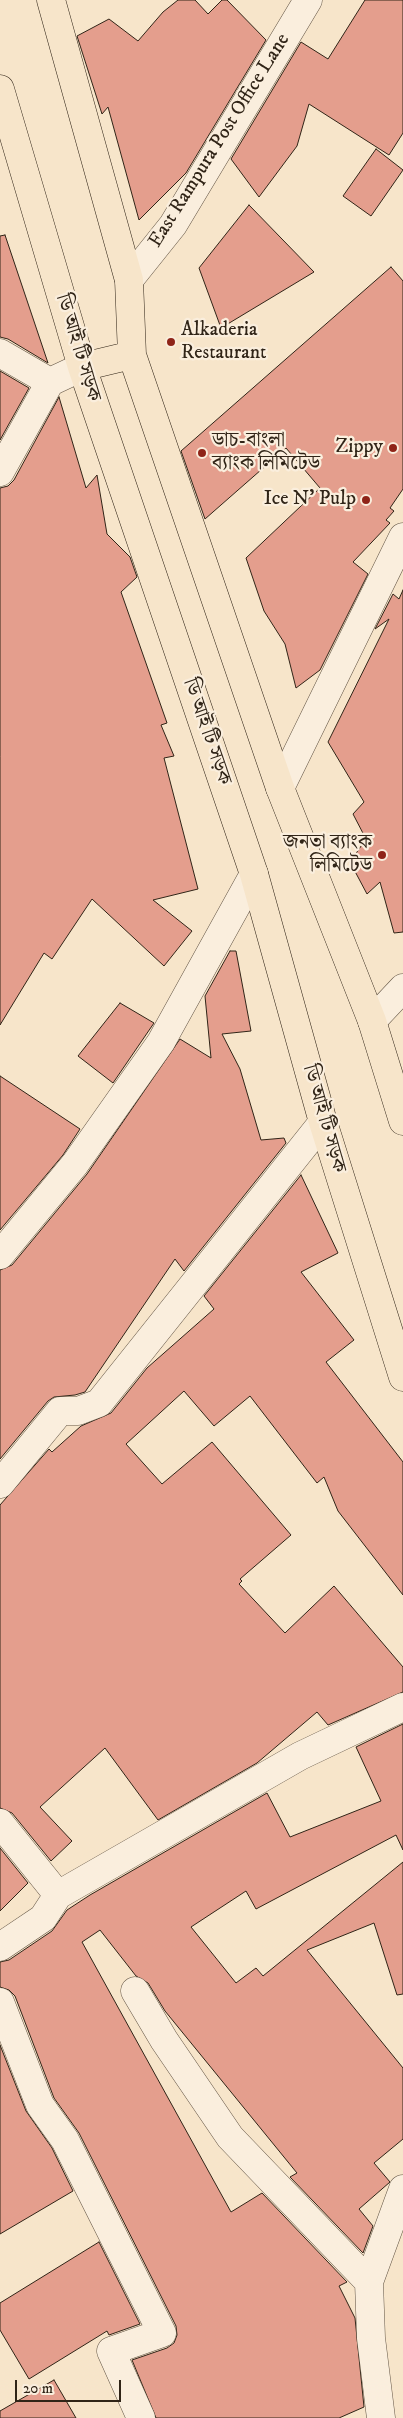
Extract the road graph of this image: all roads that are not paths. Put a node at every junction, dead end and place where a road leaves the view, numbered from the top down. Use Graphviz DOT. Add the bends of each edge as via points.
graph roads {
  1 [pos="51,0"];
  2 [pos="308,0"];
  3 [pos="0,89"];
  4 [pos="129,280"];
  5 [pos="0,353"];
  6 [pos="132,355"];
  7 [pos="82,367"];
  8 [pos="50,382"];
  9 [pos="0,472"];
  10 [pos="403,537"];
  11 [pos="280,788"];
  12 [pos="254,874"];
  13 [pos="403,988"];
  14 [pos="372,1021"];
  15 [pos="403,1121"];
  16 [pos="323,1122"];
  17 [pos="0,1255"];
  18 [pos="403,1377"];
  19 [pos="0,1484"];
  20 [pos="403,1707"];
  21 [pos="0,1823"];
  22 [pos="58,1895"];
  23 [pos="0,1947"];
  24 [pos="135,1991"];
  25 [pos="0,2002"];
  26 [pos="403,2189"];
  27 [pos="369,2282"];
  28 [pos="141,2418"];
  29 [pos="381,2418"];
  1 -- 4 [label="main road"];
  2 -- 4 [label="street, East Rampura Post Office Lane" via="173,225"];
  3 -- 7 [label="main road, ডি আই টি সড়ক"];
  4 -- 6 [label="main road"];
  5 -- 8 [label="street"];
  6 -- 7 [label="main road"];
  6 -- 11 [label="main road"];
  7 -- 8 [label="street"];
  7 -- 12 [label="main road, ডি আই টি সড়ক"];
  8 -- 9 [label="street"];
  10 -- 11 [label="street"];
  11 -- 14 [label="main road"];
  12 -- 16 [label="main road, ডি আই টি সড়ক"];
  12 -- 17 [label="street" via="161,1042 75,1164"];
  13 -- 14 [label="street"];
  14 -- 15 [label="main road"];
  16 -- 18 [label="main road, ডি আই টি সড়ক"];
  16 -- 19 [label="street" via="99,1403 78,1411 60,1411"];
  20 -- 22 [label="street" via="300,1756"];
  21 -- 22 [label="street"];
  22 -- 23 [label="street" via="43,1918"];
  24 -- 27 [label="street" via="230,2137"];
  25 -- 28 [label="street" via="40,2105 65,2140 162,2333 111,2351"];
  26 -- 27 [label="street"];
  27 -- 29 [label="street" via="371,2338"];
}
